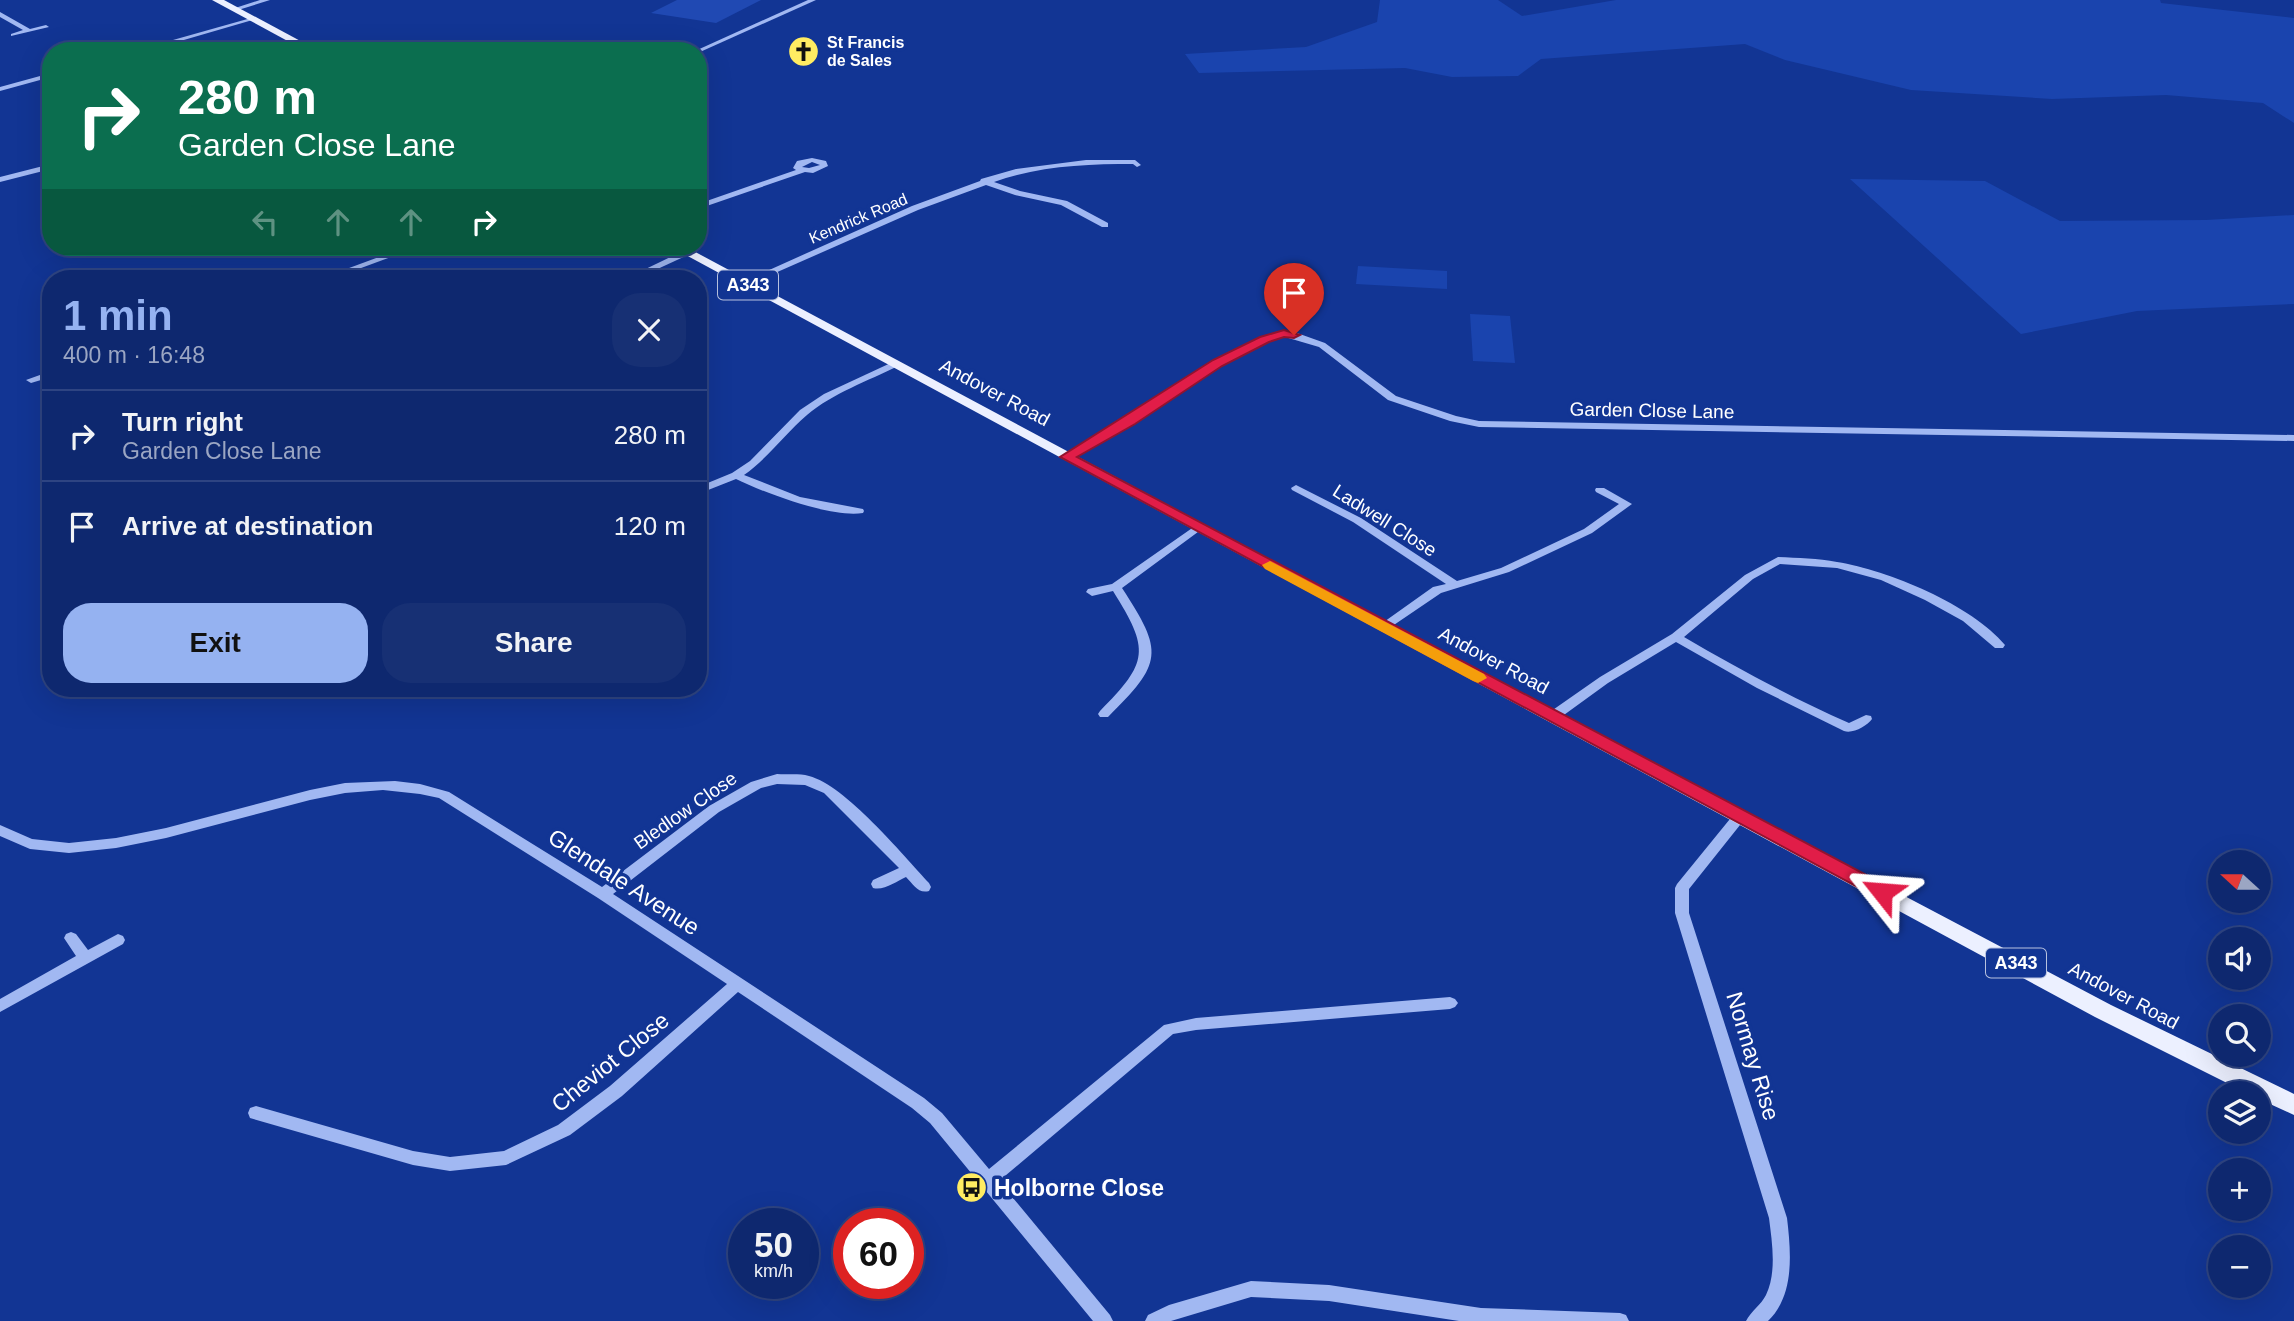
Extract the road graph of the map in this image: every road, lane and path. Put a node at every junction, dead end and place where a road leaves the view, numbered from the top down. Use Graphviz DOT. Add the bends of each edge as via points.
graph roads {
  1 [pos="217,0"];
  2 [pos="267,0"];
  3 [pos="813,0"];
  4 [pos="235,9"];
  5 [pos="0,14"];
  6 [pos="253,19"];
  7 [pos="46,27"];
  8 [pos="29,31"];
  9 [pos="13,35"];
  10 [pos="170,42"];
  11 [pos="297,42"];
  12 [pos="707,47"];
  13 [pos="42,77"];
  14 [pos="0,89"];
  15 [pos="1137,165"];
  16 [pos="42,168"];
  17 [pos="802,171"];
  18 [pos="0,180"];
  19 [pos="984,181"];
  20 [pos="707,204"];
  21 [pos="1105,225"];
  22 [pos="388,256"];
  23 [pos="670,256"];
  24 [pos="695,256"];
  25 [pos="349,270"];
  26 [pos="645,270"];
  27 [pos="744,283"];
  28 [pos="895,365"];
  29 [pos="42,377"];
  30 [pos="31,380"];
  31 [pos="2294,438"];
  32 [pos="1067,457"];
  33 [pos="736,475"];
  34 [pos="707,487"];
  35 [pos="1296,488"];
  36 [pos="1600,491"];
  37 [pos="859,511"];
  38 [pos="1198,527"];
  39 [pos="1454,584"];
  40 [pos="1116,587"];
  41 [pos="1092,592"];
  42 [pos="1385,627"];
  43 [pos="1676,637"];
  44 [pos="1999,645"];
  45 [pos="1104,714"];
  46 [pos="1552,717"];
  47 [pos="1866,719"];
  48 [pos="1739,817"];
  49 [pos="0,830"];
  50 [pos="908,870"];
  51 [pos="878,884"];
  52 [pos="924,887"];
  53 [pos="603,894"];
  54 [pos="71,939"];
  55 [pos="118,940"];
  56 [pos="86,958"];
  57 [pos="737,984"];
  58 [pos="1450,1003"];
  59 [pos="0,1006"];
  60 [pos="2294,1104"];
  61 [pos="256,1113"];
  62 [pos="988,1180"];
  63 [pos="1482,1319"];
  64 [pos="1104,1321"];
  65 [pos="1154,1321"];
  66 [pos="1620,1321"];
  67 [pos="1755,1321"];
  1 -- 4 [label="main road"];
  2 -- 4 [label="street"];
  3 -- 12 [label="street"];
  4 -- 6 [label="main road"];
  5 -- 8 [label="street"];
  6 -- 10 [label="street"];
  6 -- 11 [label="main road"];
  7 -- 8 [label="street"];
  8 -- 9 [label="street"];
  13 -- 14 [label="street"];
  15 -- 19 [label="street, Kendrick Road" via="1052,165"];
  16 -- 18 [label="street"];
  17 -- 20 [label="street"];
  19 -- 21 [label="street" via="1064,203"];
  19 -- 27 [label="street, Kendrick Road"];
  22 -- 25 [label="street"];
  23 -- 26 [label="street"];
  24 -- 27 [label="main road, Andover Road / A343"];
  27 -- 28 [label="main road, Andover Road / A343"];
  28 -- 32 [label="main road, Andover Road / A343"];
  28 -- 33 [label="street" via="804,412"];
  29 -- 30 [label="street"];
  31 -- 32 [label="street, Garden Close Lane" via="1479,424 1392,398 1322,345 1284,334 1218,363"];
  32 -- 38 [label="main road, Andover Road / A343"];
  33 -- 34 [label="street"];
  33 -- 37 [label="street" via="800,502"];
  35 -- 39 [label="street, Ladwell Close" via="1357,520"];
  36 -- 39 [label="street" via="1627,504 1588,531 1505,570"];
  38 -- 40 [label="street"];
  38 -- 42 [label="main road, Andover Road / A343"];
  39 -- 42 [label="street" via="1437,590"];
  40 -- 41 [label="street"];
  40 -- 45 [label="street" via="1144,632 1149,650 1140,675"];
  42 -- 46 [label="main road, Andover Road / A343"];
  43 -- 44 [label="street" via="1749,577 1778,560 1838,565 1885,578 1967,618"];
  43 -- 46 [label="street"];
  43 -- 47 [label="street" via="1813,712 1849,727"];
  46 -- 48 [label="main road, Andover Road / A343"];
  48 -- 60 [label="main road, Andover Road / A343" via="2166,1044"];
  48 -- 67 [label="street, Normay Rise" via="1682,888 1682,913 1778,1218 1783,1250 1780,1283 1767,1312"];
  49 -- 53 [label="street, Glendale Avenue" via="34,846 90,848 325,791 404,786 444,795"];
  50 -- 51 [label="street"];
  50 -- 52 [label="street, Bledlow Close"];
  50 -- 53 [label="street, Bledlow Close" via="829,790 807,780 777,779 755,785 714,809"];
  53 -- 57 [label="street, Glendale Avenue"];
  54 -- 56 [label="street"];
  55 -- 56 [label="street"];
  56 -- 59 [label="street"];
  57 -- 61 [label="street, Cheviot Close" via="616,1091 564,1130 506,1158 450,1164 413,1158"];
  57 -- 62 [label="street, Glendale Avenue" via="918,1103"];
  58 -- 62 [label="street" via="1169,1029"];
  62 -- 64 [label="street, Glendale Avenue"];
  63 -- 65 [label="street" via="1329,1293 1251,1289"];
  63 -- 66 [label="street"];
}
